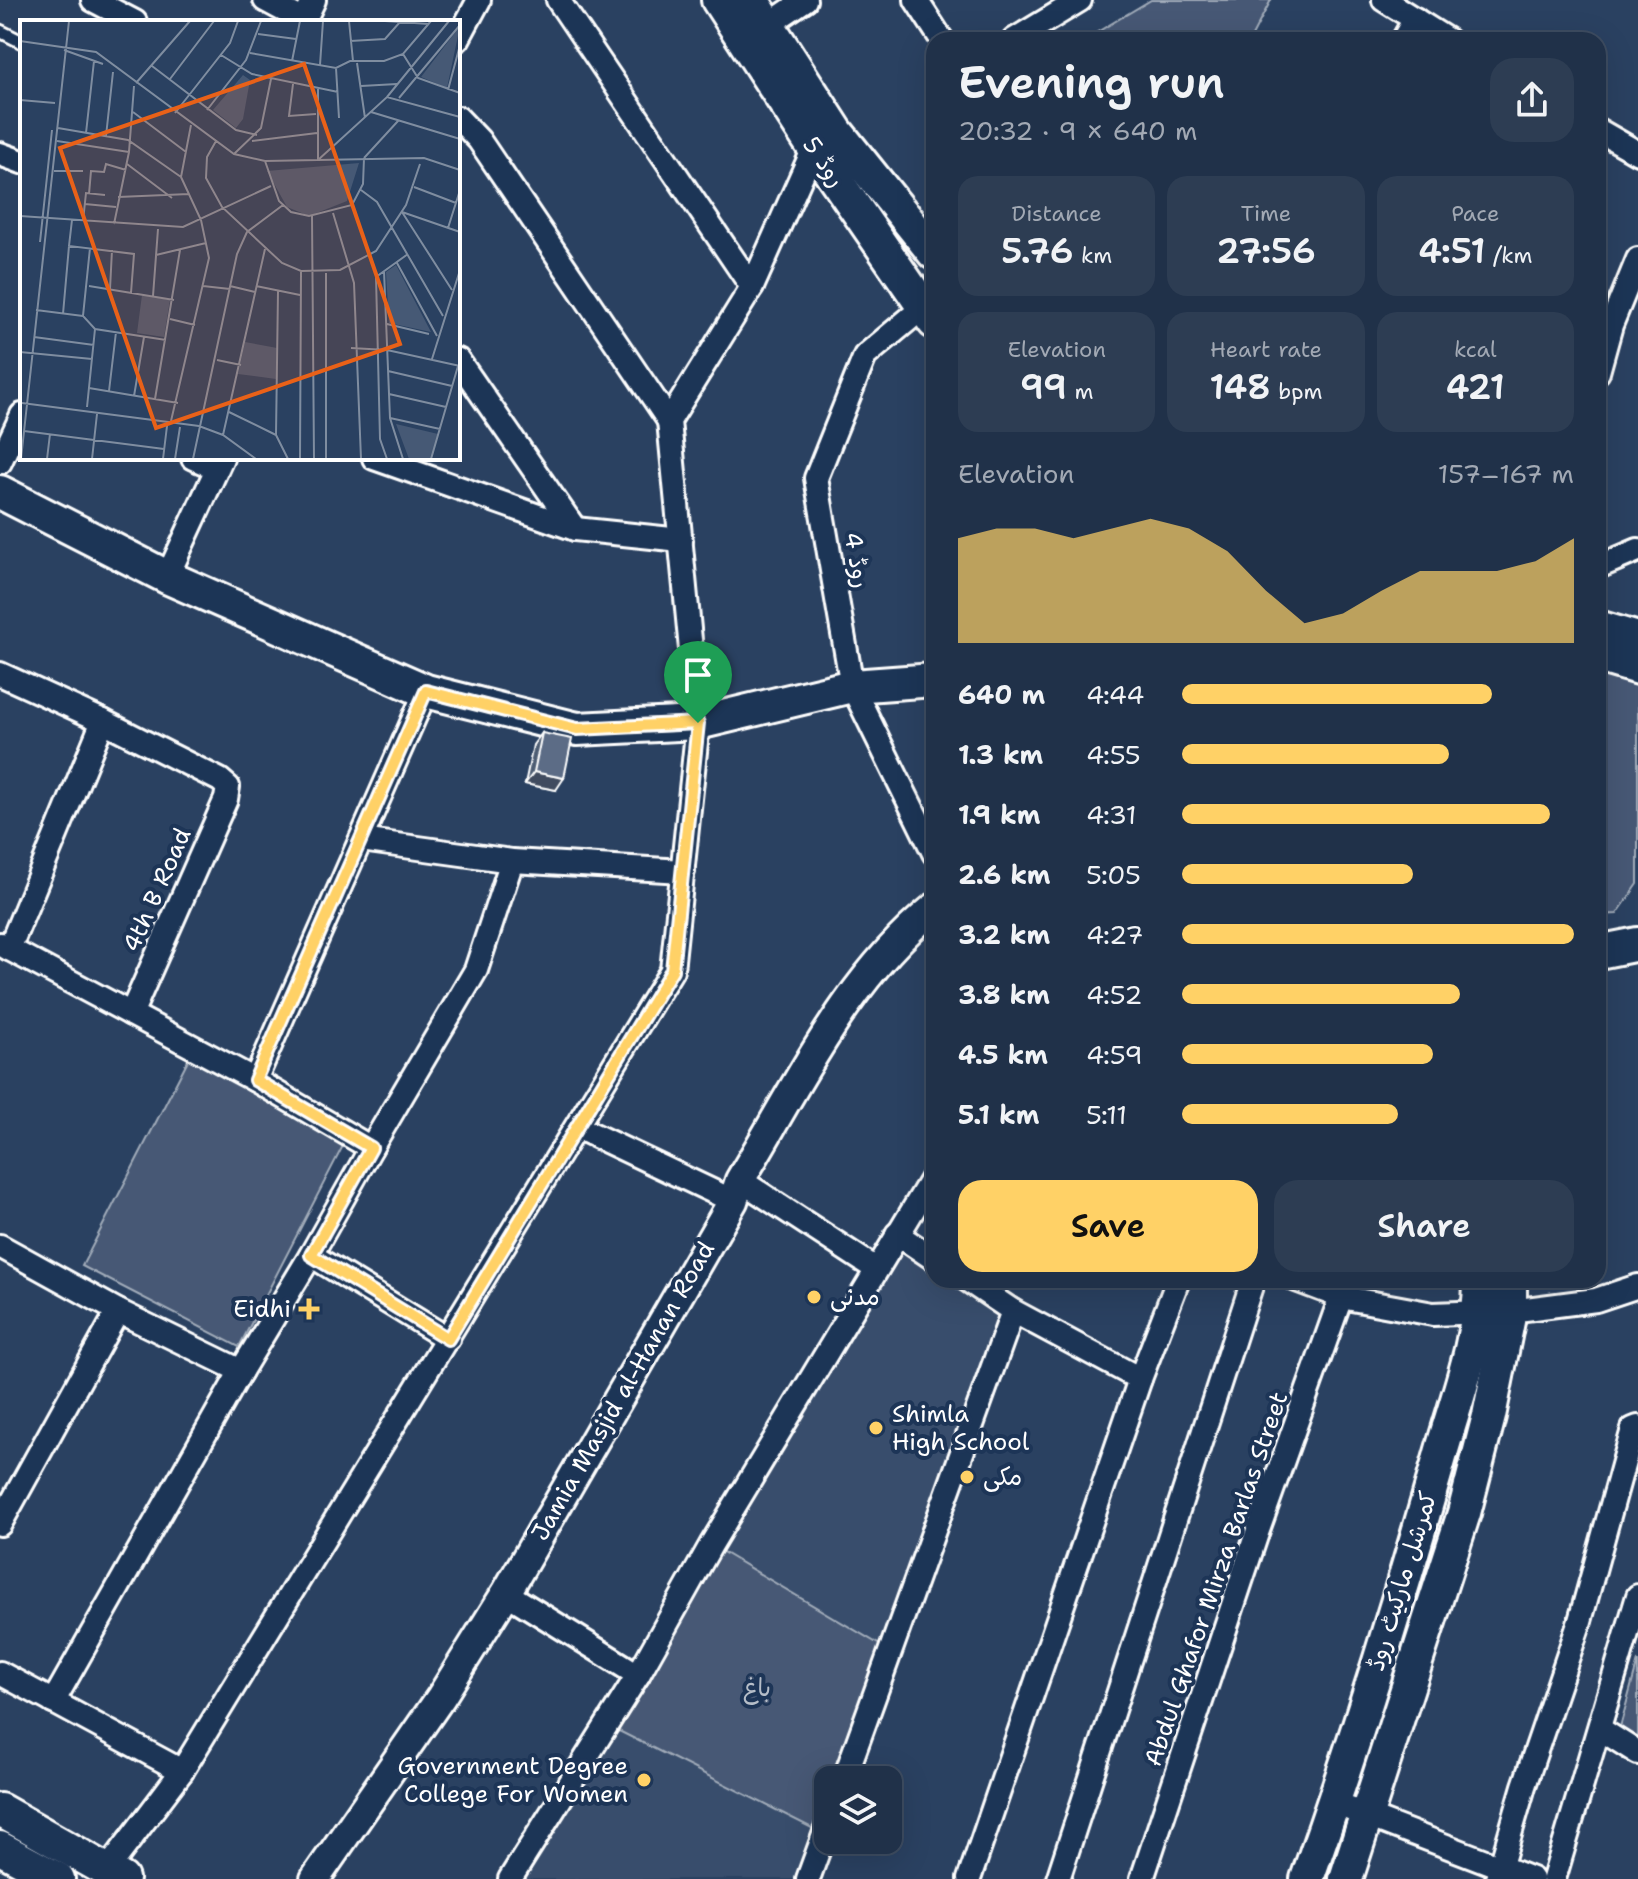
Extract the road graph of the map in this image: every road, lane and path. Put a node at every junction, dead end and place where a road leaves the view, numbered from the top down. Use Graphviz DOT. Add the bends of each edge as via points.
graph roads {
  1 [pos="93,0"];
  2 [pos="265,0"];
  3 [pos="314,0"];
  4 [pos="479,0"];
  5 [pos="558,0"];
  6 [pos="718,0"];
  7 [pos="805,0"];
  8 [pos="916,0"];
  9 [pos="1080,0"];
  10 [pos="1384,0"];
  11 [pos="760,12"];
  12 [pos="1415,19"];
  13 [pos="131,20"];
  14 [pos="303,20"];
  15 [pos="305,20"];
  16 [pos="0,31"];
  17 [pos="937,32"];
  18 [pos="1027,32"];
  19 [pos="1408,32"];
  20 [pos="1435,32"];
  21 [pos="460,35"];
  22 [pos="20,41"];
  23 [pos="460,120"];
  24 [pos="1606,135"];
  25 [pos="826,140"];
  26 [pos="1638,153"];
  27 [pos="0,154"];
  28 [pos="20,161"];
  29 [pos="926,245"];
  30 [pos="1638,259"];
  31 [pos="752,287"];
  32 [pos="926,305"];
  33 [pos="926,313"];
  34 [pos="1606,321"];
  35 [pos="460,363"];
  36 [pos="20,419"];
  37 [pos="669,421"];
  38 [pos="380,460"];
  39 [pos="0,462"];
  40 [pos="219,463"];
  41 [pos="0,492"];
  42 [pos="575,529"];
  43 [pos="681,540"];
  44 [pos="1638,550"];
  45 [pos="1606,564"];
  46 [pos="167,577"];
  47 [pos="1606,629"];
  48 [pos="1638,639"];
  49 [pos="1606,658"];
  50 [pos="1638,668"];
  51 [pos="0,674"];
  52 [pos="926,681"];
  53 [pos="852,686"];
  54 [pos="426,691"];
  55 [pos="103,721"];
  56 [pos="698,723"];
  57 [pos="926,837"];
  58 [pos="361,840"];
  59 [pos="512,861"];
  60 [pos="683,871"];
  61 [pos="926,915"];
  62 [pos="1638,944"];
  63 [pos="5,946"];
  64 [pos="1606,950"];
  65 [pos="131,1014"];
  66 [pos="255,1080"];
  67 [pos="577,1127"];
  68 [pos="371,1148"];
  69 [pos="926,1188"];
  70 [pos="736,1190"];
  71 [pos="897,1234"];
  72 [pos="0,1246"];
  73 [pos="926,1254"];
  74 [pos="311,1255"];
  75 [pos="876,1269"];
  76 [pos="1638,1286"];
  77 [pos="979,1288"];
  78 [pos="1175,1288"];
  79 [pos="1250,1288"];
  80 [pos="1317,1288"];
  81 [pos="1341,1297"];
  82 [pos="1500,1301"];
  83 [pos="118,1311"];
  84 [pos="1013,1311"];
  85 [pos="448,1339"];
  86 [pos="241,1371"];
  87 [pos="1140,1379"];
  88 [pos="1638,1427"];
  89 [pos="0,1524"];
  90 [pos="506,1593"];
  91 [pos="1638,1596"];
  92 [pos="0,1673"];
  93 [pos="638,1675"];
  94 [pos="53,1702"];
  95 [pos="1600,1729"];
  96 [pos="1638,1753"];
  97 [pos="849,1766"];
  98 [pos="182,1771"];
  99 [pos="1334,1803"];
  100 [pos="0,1810"];
  101 [pos="1365,1817"];
  102 [pos="0,1848"];
  103 [pos="817,1854"];
  104 [pos="1499,1872"];
  105 [pos="114,1874"];
  106 [pos="58,1879"];
  107 [pos="315,1879"];
  108 [pos="510,1879"];
  109 [pos="808,1879"];
  110 [pos="969,1879"];
  111 [pos="1058,1879"];
  112 [pos="1142,1879"];
  113 [pos="1307,1879"];
  114 [pos="1346,1879"];
  115 [pos="1532,1879"];
  116 [pos="1554,1879"];
  1 -- 13 [label="street"];
  2 -- 14 [label="street"];
  3 -- 15 [label="street"];
  4 -- 21 [label="street"];
  5 -- 31 [label="street"];
  6 -- 25 [label="main road, روڈ 5"];
  7 -- 11 [label="street"];
  8 -- 17 [label="street"];
  9 -- 18 [label="street"];
  10 -- 12 [label="street"];
  11 -- 25 [label="main road, روڈ 5"];
  12 -- 19 [label="street"];
  12 -- 20 [label="street"];
  16 -- 22 [label="lane"];
  23 -- 37 [label="street" via="479,140"];
  24 -- 26 [label="street"];
  25 -- 29 [label="main road, روڈ 5"];
  25 -- 31 [label="street"];
  25 -- 32 [label="main road, روڈ 5" via="905,278"];
  27 -- 28 [label="street"];
  30 -- 34 [label="street"];
  31 -- 37 [label="street"];
  33 -- 53 [label="street, روڈ 4" via="865,356 816,478"];
  35 -- 42 [label="street"];
  36 -- 39 [label="street"];
  37 -- 43 [label="street"];
  38 -- 42 [label="street"];
  40 -- 46 [label="street"];
  41 -- 46 [label="main road"];
  42 -- 43 [label="street"];
  43 -- 56 [label="street"];
  44 -- 45 [label="street"];
  46 -- 54 [label="main road"];
  47 -- 48 [label="main road"];
  49 -- 50 [label="main road"];
  51 -- 55 [label="street"];
  52 -- 53 [label="main road"];
  53 -- 56 [label="main road"];
  53 -- 57 [label="street, روڈ 4"];
  54 -- 56 [label="main road" via="577,729"];
  54 -- 58 [label="street"];
  55 -- 63 [label="street"];
  55 -- 65 [label="street, 4th B Road" via="228,787"];
  56 -- 60 [label="street"];
  58 -- 59 [label="street"];
  58 -- 66 [label="street"];
  59 -- 60 [label="street"];
  59 -- 68 [label="street" via="476,970"];
  60 -- 67 [label="street" via="672,970"];
  61 -- 70 [label="street, Jamia Masjid al-Hanan Road" via="847,1003"];
  62 -- 64 [label="main road"];
  63 -- 65 [label="street"];
  65 -- 66 [label="street"];
  66 -- 68 [label="street"];
  67 -- 70 [label="street"];
  67 -- 85 [label="street"];
  68 -- 74 [label="street"];
  69 -- 71 [label="street"];
  70 -- 75 [label="street"];
  70 -- 90 [label="street, Jamia Masjid al-Hanan Road"];
  71 -- 73 [label="street"];
  71 -- 75 [label="street"];
  72 -- 83 [label="street"];
  74 -- 85 [label="street"];
  74 -- 86 [label="street"];
  75 -- 93 [label="street"];
  76 -- 82 [label="street" via="1596,1300"];
  77 -- 84 [label="street"];
  78 -- 87 [label="street"];
  79 -- 111 [label="street"];
  80 -- 81 [label="street"];
  81 -- 82 [label="street" via="1433,1314"];
  81 -- 112 [label="street, Abdul Ghafor Mirza Barlas Street"];
  82 -- 99 [label="main road, کمرشل مارکیٹ روڈ" via="1429,1494"];
  82 -- 101 [label="main road, کمرشل مارکیٹ روڈ" via="1489,1416 1464,1513"];
  83 -- 86 [label="street"];
  83 -- 89 [label="street"];
  84 -- 87 [label="street"];
  84 -- 97 [label="street"];
  85 -- 98 [label="street"];
  86 -- 94 [label="street"];
  87 -- 110 [label="street"];
  88 -- 104 [label="street" via="1633,1429 1580,1621"];
  90 -- 93 [label="street"];
  90 -- 107 [label="street, Jamia Masjid al-Hanan Road"];
  91 -- 95 [label="street"];
  92 -- 94 [label="street"];
  93 -- 108 [label="street"];
  94 -- 98 [label="street"];
  95 -- 96 [label="street"];
  95 -- 116 [label="street"];
  98 -- 105 [label="street"];
  99 -- 101 [label="street"];
  99 -- 113 [label="main road, کمرشل مارکیٹ روڈ"];
  100 -- 105 [label="main road"];
  101 -- 104 [label="street"];
  101 -- 114 [label="main road, کمرشل مارکیٹ روڈ"];
  102 -- 106 [label="main road"];
  103 -- 109 [label="street"];
  104 -- 115 [label="street"];
}
